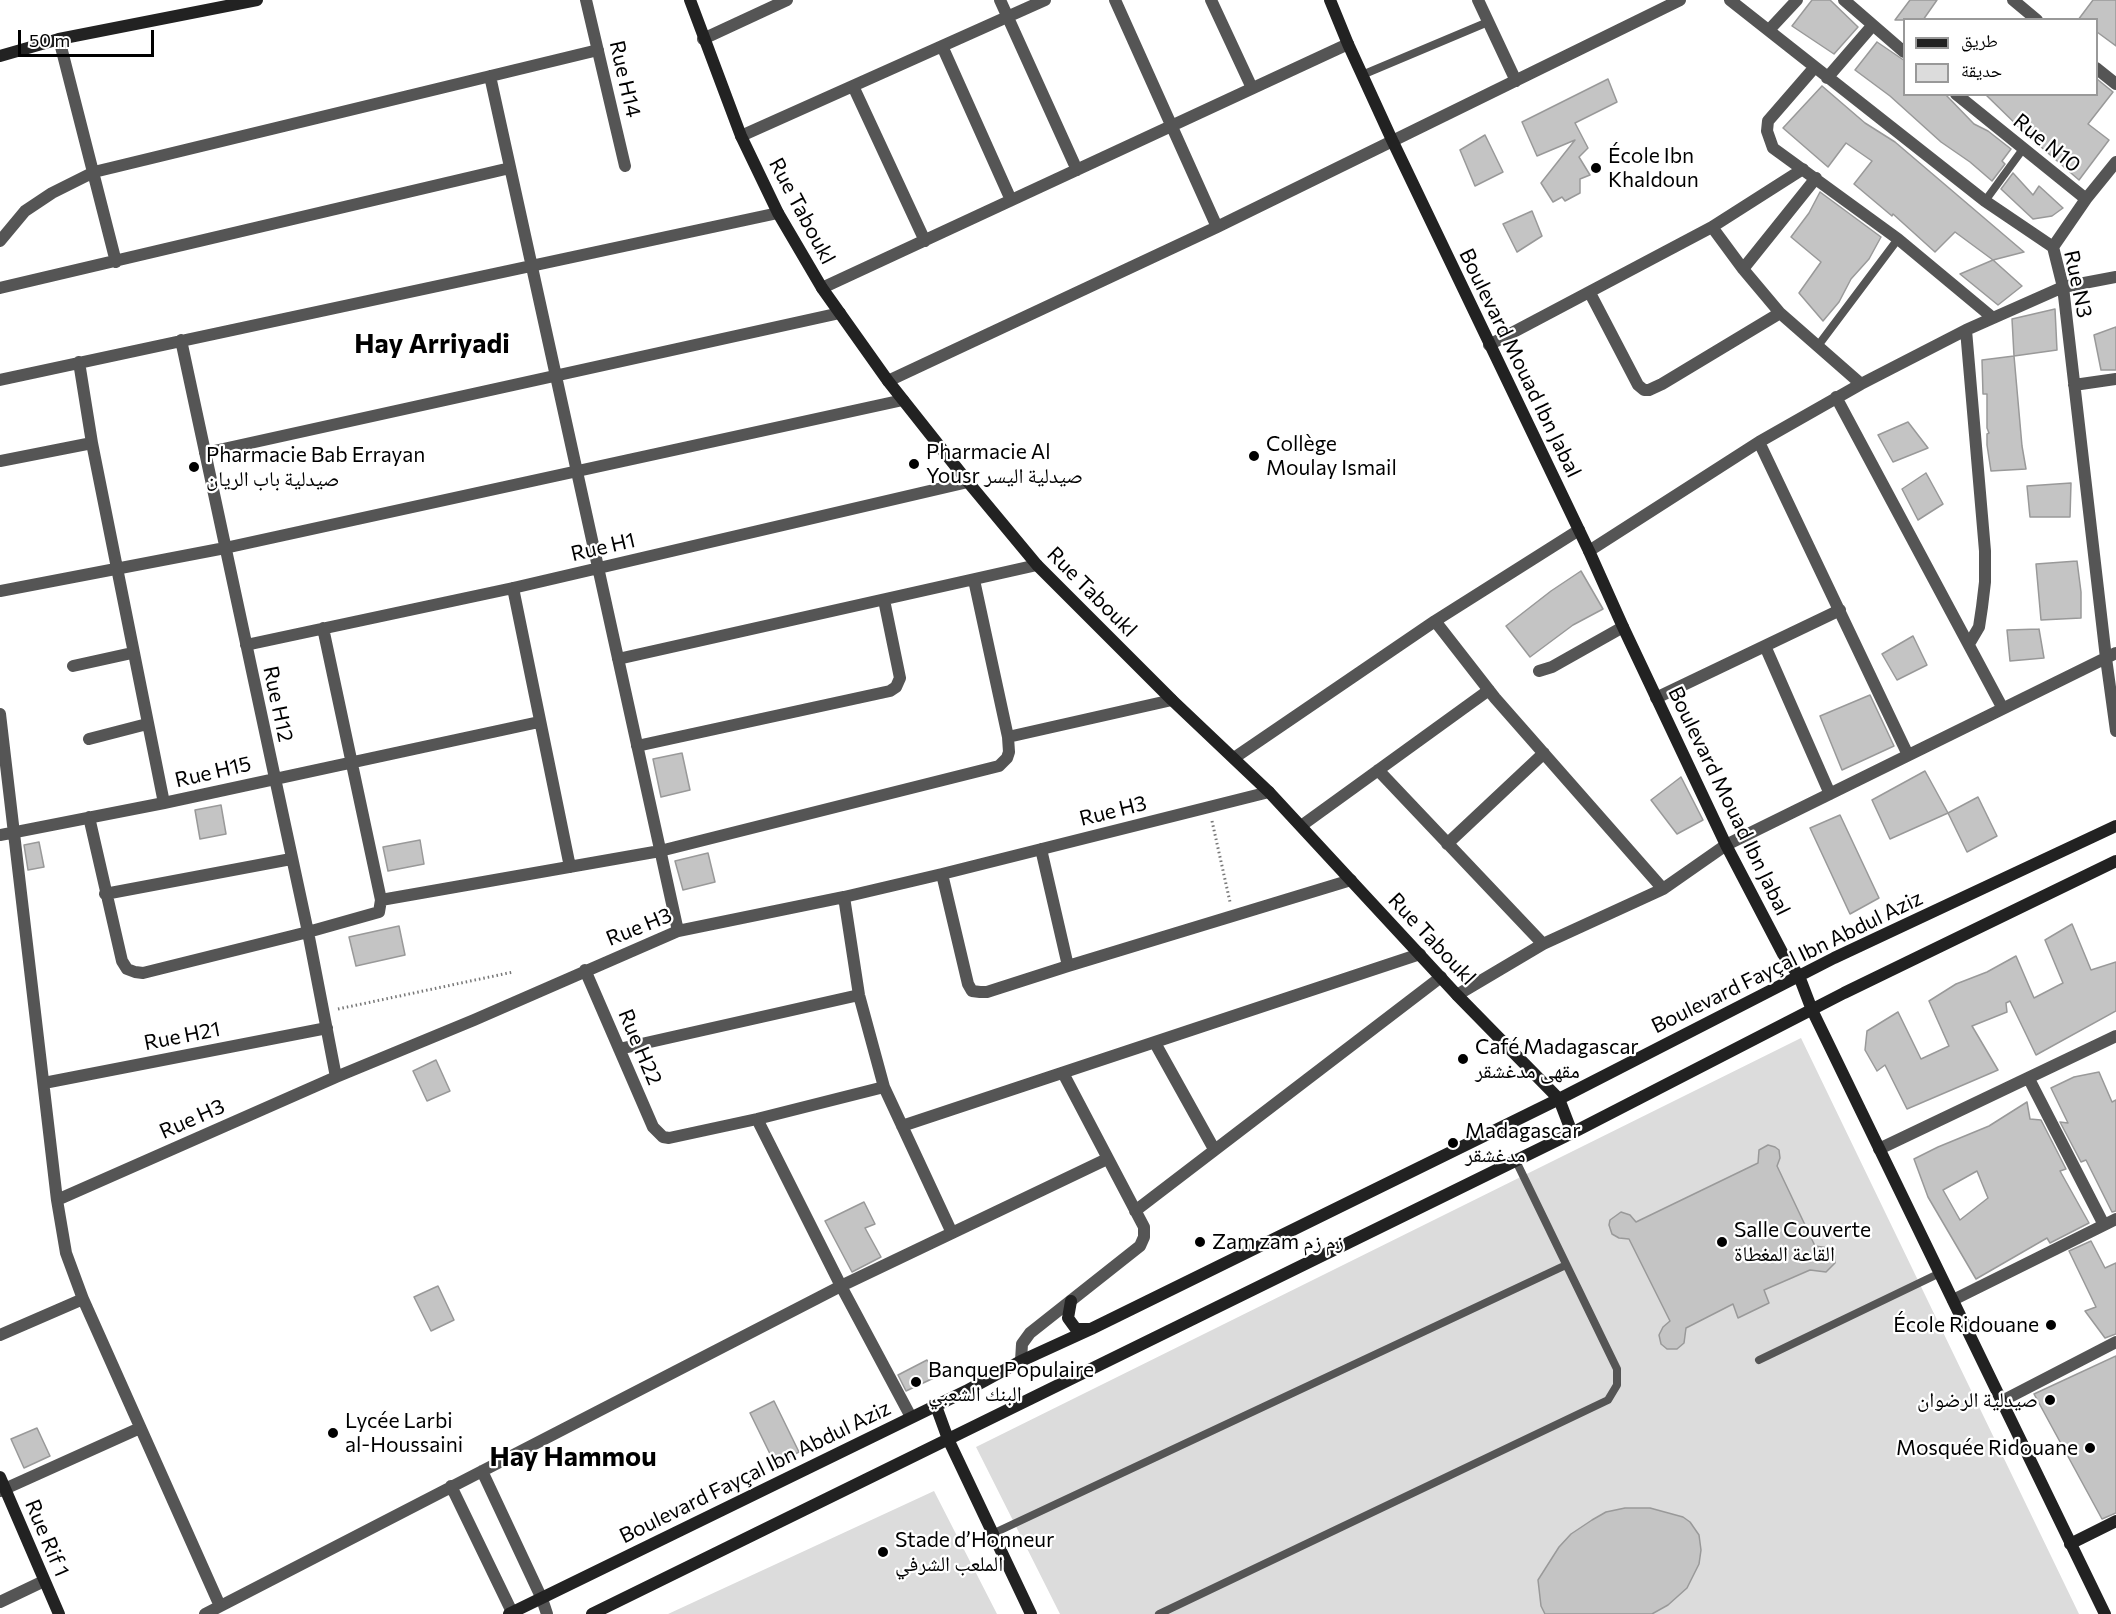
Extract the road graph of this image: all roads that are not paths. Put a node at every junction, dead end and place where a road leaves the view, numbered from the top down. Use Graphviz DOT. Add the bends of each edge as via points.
graph roads {
  1 [pos="258,0"];
  2 [pos="586,0"];
  3 [pos="690,0"];
  4 [pos="787,0"];
  5 [pos="1000,0"];
  6 [pos="1045,0"];
  7 [pos="1115,0"];
  8 [pos="1211,0"];
  9 [pos="1330,0"];
  10 [pos="1478,0"];
  11 [pos="1680,0"];
  12 [pos="1730,0"];
  13 [pos="1797,0"];
  14 [pos="1844,0"];
  15 [pos="2013,0"];
  16 [pos="239,2"];
  17 [pos="1008,17"];
  18 [pos="2035,18"];
  19 [pos="1488,22"];
  20 [pos="1872,26"];
  21 [pos="1769,30"];
  22 [pos="59,39"];
  23 [pos="703,39"];
  24 [pos="1347,44"];
  25 [pos="942,46"];
  26 [pos="598,50"];
  27 [pos="1903,50"];
  28 [pos="0,56"];
  29 [pos="1814,68"];
  30 [pos="2098,69"];
  31 [pos="1362,75"];
  32 [pos="490,76"];
  33 [pos="1827,78"];
  34 [pos="1516,81"];
  35 [pos="2116,84"];
  36 [pos="853,86"];
  37 [pos="1252,88"];
  38 [pos="1958,96"];
  39 [pos="1172,127"];
  40 [pos="741,136"];
  41 [pos="1392,140"];
  42 [pos="2024,149"];
  43 [pos="2116,162"];
  44 [pos="625,166"];
  45 [pos="510,168"];
  46 [pos="1803,169"];
  47 [pos="1077,170"];
  48 [pos="94,172"];
  49 [pos="1816,178"];
  50 [pos="2086,199"];
  51 [pos="1011,200"];
  52 [pos="1985,201"];
  53 [pos="778,213"];
  54 [pos="1217,227"];
  55 [pos="1712,227"];
  56 [pos="1898,238"];
  57 [pos="0,241"];
  58 [pos="925,241"];
  59 [pos="2054,247"];
  60 [pos="116,262"];
  61 [pos="532,266"];
  62 [pos="1743,269"];
  63 [pos="2116,277"];
  64 [pos="2062,287"];
  65 [pos="0,288"];
  66 [pos="822,288"];
  67 [pos="1590,293"];
  68 [pos="840,313"];
  69 [pos="1780,313"];
  70 [pos="1993,318"];
  71 [pos="1966,330"];
  72 [pos="181,340"];
  73 [pos="1489,345"];
  74 [pos="1817,347"];
  75 [pos="79,362"];
  76 [pos="556,375"];
  77 [pos="2116,379"];
  78 [pos="0,380"];
  79 [pos="888,381"];
  80 [pos="1861,384"];
  81 [pos="2074,385"];
  82 [pos="1836,397"];
  83 [pos="903,400"];
  84 [pos="1759,442"];
  85 [pos="92,443"];
  86 [pos="205,453"];
  87 [pos="0,461"];
  88 [pos="577,472"];
  89 [pos="968,482"];
  90 [pos="1579,530"];
  91 [pos="225,548"];
  92 [pos="1589,551"];
  93 [pos="1037,565"];
  94 [pos="598,568"];
  95 [pos="117,570"];
  96 [pos="974,580"];
  97 [pos="513,588"];
  98 [pos="0,591"];
  99 [pos="884,600"];
  100 [pos="1839,610"];
  101 [pos="1436,621"];
  102 [pos="1623,627"];
  103 [pos="323,628"];
  104 [pos="1969,644"];
  105 [pos="246,645"];
  106 [pos="1765,646"];
  107 [pos="132,653"];
  108 [pos="2111,655"];
  109 [pos="618,659"];
  110 [pos="74,666"];
  111 [pos="1539,671"];
  112 [pos="1488,690"];
  113 [pos="1656,698"];
  114 [pos="1172,700"];
  115 [pos="2002,707"];
  116 [pos="0,714"];
  117 [pos="539,722"];
  118 [pos="147,724"];
  119 [pos="2116,731"];
  120 [pos="1008,737"];
  121 [pos="89,739"];
  122 [pos="637,746"];
  123 [pos="1544,753"];
  124 [pos="1908,755"];
  125 [pos="1234,758"];
  126 [pos="352,761"];
  127 [pos="1378,770"];
  128 [pos="274,778"];
  129 [pos="1269,792"];
  130 [pos="1830,794"];
  131 [pos="164,803"];
  132 [pos="89,817"];
  133 [pos="1301,826"];
  134 [pos="2116,826"];
  135 [pos="14,833"];
  136 [pos="0,835"];
  137 [pos="1448,844"];
  138 [pos="1726,845"];
  139 [pos="1041,849"];
  140 [pos="660,851"];
  141 [pos="291,859"];
  142 [pos="2116,861"];
  143 [pos="570,867"];
  144 [pos="942,874"];
  145 [pos="1352,880"];
  146 [pos="1663,889"];
  147 [pos="105,894"];
  148 [pos="844,897"];
  149 [pos="381,900"];
  150 [pos="678,931"];
  151 [pos="308,932"];
  152 [pos="1543,944"];
  153 [pos="1420,954"];
  154 [pos="1068,966"];
  155 [pos="585,970"];
  156 [pos="1799,976"];
  157 [pos="1441,977"];
  158 [pos="859,995"];
  159 [pos="1457,995"];
  160 [pos="1812,1010"];
  161 [pos="327,1028"];
  162 [pos="2116,1036"];
  163 [pos="1155,1043"];
  164 [pos="619,1049"];
  165 [pos="1063,1073"];
  166 [pos="336,1077"];
  167 [pos="2029,1079"];
  168 [pos="44,1083"];
  169 [pos="884,1087"];
  170 [pos="1560,1099"];
  171 [pos="757,1119"];
  172 [pos="902,1126"];
  173 [pos="1572,1133"];
  174 [pos="1214,1149"];
  175 [pos="1879,1149"];
  176 [pos="1107,1159"];
  177 [pos="1516,1161"];
  178 [pos="57,1200"];
  179 [pos="1135,1210"];
  180 [pos="2116,1219"];
  181 [pos="2104,1225"];
  182 [pos="952,1233"];
  183 [pos="1566,1265"];
  184 [pos="1940,1273"];
  185 [pos="841,1286"];
  186 [pos="83,1299"];
  187 [pos="1953,1300"];
  188 [pos="1071,1301"];
  189 [pos="1090,1329"];
  190 [pos="0,1335"];
  191 [pos="2116,1341"];
  192 [pos="1759,1360"];
  193 [pos="1021,1361"];
  194 [pos="2002,1401"];
  195 [pos="936,1406"];
  196 [pos="910,1417"];
  197 [pos="140,1428"];
  198 [pos="948,1439"];
  199 [pos="482,1471"];
  200 [pos="2,1486"];
  201 [pos="451,1486"];
  202 [pos="2116,1521"];
  203 [pos="992,1534"];
  204 [pos="2070,1544"];
  205 [pos="45,1581"];
  206 [pos="542,1599"];
  207 [pos="0,1602"];
  208 [pos="220,1606"];
  209 [pos="511,1613"];
  210 [pos="59,1614"];
  211 [pos="205,1614"];
  212 [pos="547,1614"];
  213 [pos="592,1614"];
  214 [pos="1031,1614"];
  215 [pos="1159,1614"];
  216 [pos="2105,1614"];
  1 -- 16 [label="main road"];
  2 -- 26 [label="street, Rue H14"];
  3 -- 23 [label="main road, Rue Taboukl"];
  4 -- 23 [label="street"];
  5 -- 17 [label="street"];
  6 -- 17 [label="street"];
  7 -- 39 [label="street"];
  8 -- 37 [label="street"];
  9 -- 24 [label="main road, Boulevard Mouad Ibn Jabal"];
  10 -- 19 [label="street"];
  11 -- 34 [label="street"];
  12 -- 21 [label="street, Rue N3"];
  13 -- 21 [label="street"];
  14 -- 20 [label="street"];
  15 -- 18 [label="street"];
  16 -- 22 [label="main road"];
  17 -- 25 [label="street"];
  17 -- 47 [label="street"];
  19 -- 31 [label="lane"];
  19 -- 34 [label="street"];
  20 -- 27 [label="street"];
  20 -- 33 [label="street"];
  21 -- 29 [label="street, Rue N3"];
  22 -- 28 [label="main road"];
  22 -- 48 [label="street"];
  23 -- 40 [label="main road, Rue Taboukl"];
  24 -- 31 [label="main road, Boulevard Mouad Ibn Jabal"];
  24 -- 37 [label="street"];
  25 -- 36 [label="street"];
  25 -- 51 [label="street"];
  26 -- 32 [label="street"];
  26 -- 44 [label="street, Rue H14"];
  29 -- 33 [label="street, Rue N3"];
  29 -- 46 [label="street" via="1768,121 1773,148"];
  30 -- 35 [label="street"];
  31 -- 41 [label="main road, Boulevard Mouad Ibn Jabal"];
  32 -- 45 [label="street"];
  32 -- 48 [label="street"];
  33 -- 52 [label="street, Rue N3"];
  34 -- 41 [label="street"];
  36 -- 40 [label="street"];
  36 -- 58 [label="street"];
  37 -- 39 [label="street"];
  38 -- 42 [label="street, Rue N10"];
  39 -- 47 [label="street"];
  39 -- 54 [label="street"];
  40 -- 53 [label="main road, Rue Taboukl"];
  41 -- 54 [label="street"];
  41 -- 73 [label="main road, Boulevard Mouad Ibn Jabal"];
  42 -- 50 [label="street, Rue N10"];
  42 -- 52 [label="lane"];
  43 -- 50 [label="street"];
  45 -- 60 [label="street"];
  45 -- 61 [label="street"];
  46 -- 49 [label="street"];
  46 -- 55 [label="street"];
  47 -- 51 [label="street"];
  48 -- 57 [label="street" via="25,211"];
  48 -- 60 [label="street"];
  49 -- 56 [label="street"];
  49 -- 62 [label="street"];
  50 -- 59 [label="street"];
  51 -- 58 [label="street"];
  52 -- 59 [label="street, Rue N3"];
  53 -- 61 [label="street"];
  53 -- 66 [label="main road, Rue Taboukl"];
  54 -- 79 [label="street"];
  55 -- 62 [label="street"];
  55 -- 67 [label="street"];
  56 -- 70 [label="street"];
  56 -- 74 [label="lane"];
  58 -- 66 [label="street"];
  59 -- 64 [label="street, Rue N3"];
  60 -- 65 [label="street"];
  61 -- 72 [label="street"];
  61 -- 76 [label="street"];
  62 -- 69 [label="street"];
  63 -- 64 [label="street"];
  64 -- 70 [label="street"];
  64 -- 81 [label="street, Rue N3"];
  66 -- 68 [label="main road, Rue Taboukl"];
  67 -- 69 [label="street" via="1644,390 1662,384"];
  67 -- 73 [label="street"];
  68 -- 76 [label="street"];
  68 -- 79 [label="main road, Rue Taboukl"];
  69 -- 74 [label="street"];
  70 -- 71 [label="street"];
  71 -- 80 [label="street"];
  71 -- 104 [label="street" via="1985,551 1981,617"];
  72 -- 75 [label="street"];
  72 -- 86 [label="street, Rue H12"];
  73 -- 90 [label="main road, Boulevard Mouad Ibn Jabal"];
  74 -- 80 [label="street"];
  75 -- 78 [label="street"];
  75 -- 85 [label="street"];
  76 -- 86 [label="street"];
  76 -- 88 [label="street"];
  77 -- 81 [label="street"];
  79 -- 83 [label="main road, Rue Taboukl"];
  80 -- 82 [label="street"];
  81 -- 108 [label="street, Rue N3"];
  82 -- 84 [label="street"];
  82 -- 104 [label="street"];
  83 -- 88 [label="street"];
  83 -- 89 [label="main road, Rue Taboukl"];
  84 -- 92 [label="street"];
  84 -- 100 [label="street"];
  85 -- 87 [label="street"];
  85 -- 95 [label="street"];
  86 -- 91 [label="street, Rue H12"];
  88 -- 91 [label="street"];
  88 -- 94 [label="street"];
  89 -- 93 [label="main road, Rue Taboukl"];
  89 -- 94 [label="street, Rue H1"];
  90 -- 92 [label="main road, Boulevard Mouad Ibn Jabal"];
  90 -- 101 [label="street"];
  91 -- 95 [label="street"];
  91 -- 105 [label="street, Rue H12"];
  92 -- 102 [label="main road, Boulevard Mouad Ibn Jabal"];
  93 -- 96 [label="street"];
  93 -- 114 [label="main road, Rue Taboukl"];
  94 -- 97 [label="street, Rue H1"];
  94 -- 109 [label="street"];
  95 -- 98 [label="street"];
  95 -- 107 [label="street"];
  96 -- 99 [label="street"];
  96 -- 120 [label="street"];
  97 -- 103 [label="street, Rue H1"];
  97 -- 117 [label="street"];
  99 -- 109 [label="street"];
  99 -- 122 [label="street" via="900,678 890,691"];
  100 -- 106 [label="street"];
  100 -- 124 [label="street"];
  101 -- 112 [label="street"];
  101 -- 125 [label="street"];
  102 -- 111 [label="street"];
  102 -- 113 [label="main road, Boulevard Mouad Ibn Jabal"];
  103 -- 105 [label="street, Rue H1"];
  103 -- 126 [label="street"];
  104 -- 115 [label="street"];
  105 -- 128 [label="street, Rue H12"];
  106 -- 113 [label="street"];
  106 -- 130 [label="street"];
  107 -- 110 [label="street"];
  107 -- 118 [label="street"];
  108 -- 115 [label="street"];
  108 -- 119 [label="street, Rue N3"];
  109 -- 122 [label="street"];
  112 -- 123 [label="street"];
  112 -- 127 [label="street"];
  113 -- 138 [label="main road, Boulevard Mouad Ibn Jabal"];
  114 -- 120 [label="street"];
  114 -- 125 [label="main road, Rue Taboukl"];
  115 -- 124 [label="street"];
  116 -- 135 [label="street"];
  117 -- 126 [label="street, Rue H15"];
  117 -- 143 [label="street"];
  118 -- 121 [label="street"];
  118 -- 131 [label="street"];
  120 -- 140 [label="street" via="1009,752 999,766"];
  122 -- 140 [label="street"];
  123 -- 137 [label="street"];
  123 -- 146 [label="street"];
  124 -- 130 [label="street"];
  125 -- 129 [label="main road, Rue Taboukl"];
  126 -- 128 [label="street, Rue H15"];
  126 -- 149 [label="street"];
  127 -- 133 [label="street"];
  127 -- 137 [label="street"];
  128 -- 131 [label="street, Rue H15"];
  128 -- 141 [label="street, Rue H12"];
  129 -- 133 [label="main road, Rue Taboukl"];
  129 -- 139 [label="street, Rue H3"];
  130 -- 138 [label="street"];
  131 -- 132 [label="street, Rue H15"];
  132 -- 135 [label="street, Rue H15"];
  132 -- 147 [label="street"];
  133 -- 145 [label="main road, Rue Taboukl"];
  134 -- 156 [label="main road, Boulevard Fayçal Ibn Abdul Aziz"];
  135 -- 136 [label="street, Rue H15"];
  135 -- 168 [label="street"];
  137 -- 152 [label="street"];
  138 -- 146 [label="street"];
  138 -- 156 [label="main road, Boulevard Mouad Ibn Jabal" via="1783,954"];
  139 -- 144 [label="street, Rue H3"];
  139 -- 154 [label="street"];
  140 -- 143 [label="street"];
  140 -- 150 [label="street"];
  141 -- 147 [label="street"];
  141 -- 151 [label="street, Rue H12"];
  142 -- 160 [label="main road"];
  143 -- 149 [label="street"];
  144 -- 148 [label="street, Rue H3"];
  144 -- 154 [label="street" via="972,991 987,992"];
  145 -- 153 [label="main road, Rue Taboukl"];
  145 -- 154 [label="street"];
  146 -- 152 [label="street"];
  147 -- 151 [label="street" via="122,961 135,972"];
  148 -- 150 [label="street, Rue H3"];
  148 -- 158 [label="street"];
  149 -- 151 [label="street" via="381,909 376,914"];
  150 -- 155 [label="street, Rue H3"];
  151 -- 161 [label="street, Rue H12"];
  152 -- 159 [label="street"];
  153 -- 157 [label="main road, Rue Taboukl"];
  153 -- 163 [label="street"];
  155 -- 164 [label="street, Rue H22"];
  155 -- 166 [label="street, Rue H3"];
  156 -- 160 [label="main road, Boulevard Mouad Ibn Jabal"];
  156 -- 170 [label="main road, Boulevard Fayçal Ibn Abdul Aziz"];
  157 -- 159 [label="main road, Rue Taboukl"];
  157 -- 174 [label="street"];
  158 -- 164 [label="street"];
  158 -- 169 [label="street"];
  159 -- 170 [label="main road, Rue Taboukl"];
  160 -- 173 [label="main road"];
  160 -- 175 [label="main road, Boulevard Mouad Ibn Jabal"];
  161 -- 166 [label="street, Rue H12"];
  161 -- 168 [label="street, Rue H21"];
  162 -- 167 [label="street"];
  163 -- 165 [label="street"];
  163 -- 174 [label="street"];
  164 -- 171 [label="street, Rue H22" via="653,1127 663,1137"];
  165 -- 172 [label="street"];
  165 -- 176 [label="street"];
  166 -- 178 [label="street, Rue H3"];
  167 -- 175 [label="street"];
  167 -- 181 [label="street"];
  168 -- 178 [label="street"];
  169 -- 171 [label="street"];
  169 -- 172 [label="street"];
  170 -- 173 [label="main road, Rue Taboukl"];
  170 -- 189 [label="main road, Boulevard Fayçal Ibn Abdul Aziz"];
  171 -- 185 [label="street"];
  172 -- 182 [label="street"];
  173 -- 177 [label="main road"];
  174 -- 179 [label="street"];
  175 -- 184 [label="main road, Boulevard Mouad Ibn Jabal"];
  176 -- 179 [label="street"];
  176 -- 182 [label="street"];
  177 -- 183 [label="lane"];
  177 -- 198 [label="main road"];
  178 -- 186 [label="street" via="66,1253"];
  179 -- 188 [label="street" via="1144,1227 1140,1246"];
  180 -- 181 [label="street"];
  181 -- 187 [label="street"];
  182 -- 185 [label="street"];
  183 -- 203 [label="lane"];
  183 -- 215 [label="lane" via="1617,1369 1617,1385 1608,1400"];
  184 -- 187 [label="main road, Boulevard Mouad Ibn Jabal"];
  184 -- 192 [label="lane"];
  185 -- 196 [label="street"];
  185 -- 199 [label="street"];
  186 -- 190 [label="street"];
  186 -- 197 [label="street"];
  187 -- 194 [label="main road, Boulevard Mouad Ibn Jabal"];
  188 -- 189 [label="main road" via="1068,1318 1072,1326"];
  188 -- 193 [label="street" via="1026,1338"];
  189 -- 193 [label="main road, Boulevard Fayçal Ibn Abdul Aziz"];
  191 -- 194 [label="street"];
  193 -- 195 [label="main road, Boulevard Fayçal Ibn Abdul Aziz"];
  194 -- 204 [label="main road, Boulevard Mouad Ibn Jabal"];
  195 -- 196 [label="main road, Boulevard Fayçal Ibn Abdul Aziz"];
  195 -- 198 [label="main road"];
  196 -- 206 [label="main road, Boulevard Fayçal Ibn Abdul Aziz"];
  197 -- 200 [label="street"];
  197 -- 208 [label="street"];
  198 -- 203 [label="main road"];
  198 -- 213 [label="main road"];
  199 -- 201 [label="street"];
  199 -- 206 [label="street"];
  200 -- 205 [label="main road, Rue Rif 1"];
  201 -- 208 [label="street"];
  201 -- 209 [label="street"];
  202 -- 204 [label="main road"];
  203 -- 214 [label="main road"];
  204 -- 216 [label="main road, Boulevard Mouad Ibn Jabal"];
  205 -- 207 [label="street"];
  205 -- 210 [label="main road, Rue Rif 1"];
  206 -- 209 [label="main road, Boulevard Fayçal Ibn Abdul Aziz"];
  206 -- 212 [label="street"];
  208 -- 211 [label="street"];
}
